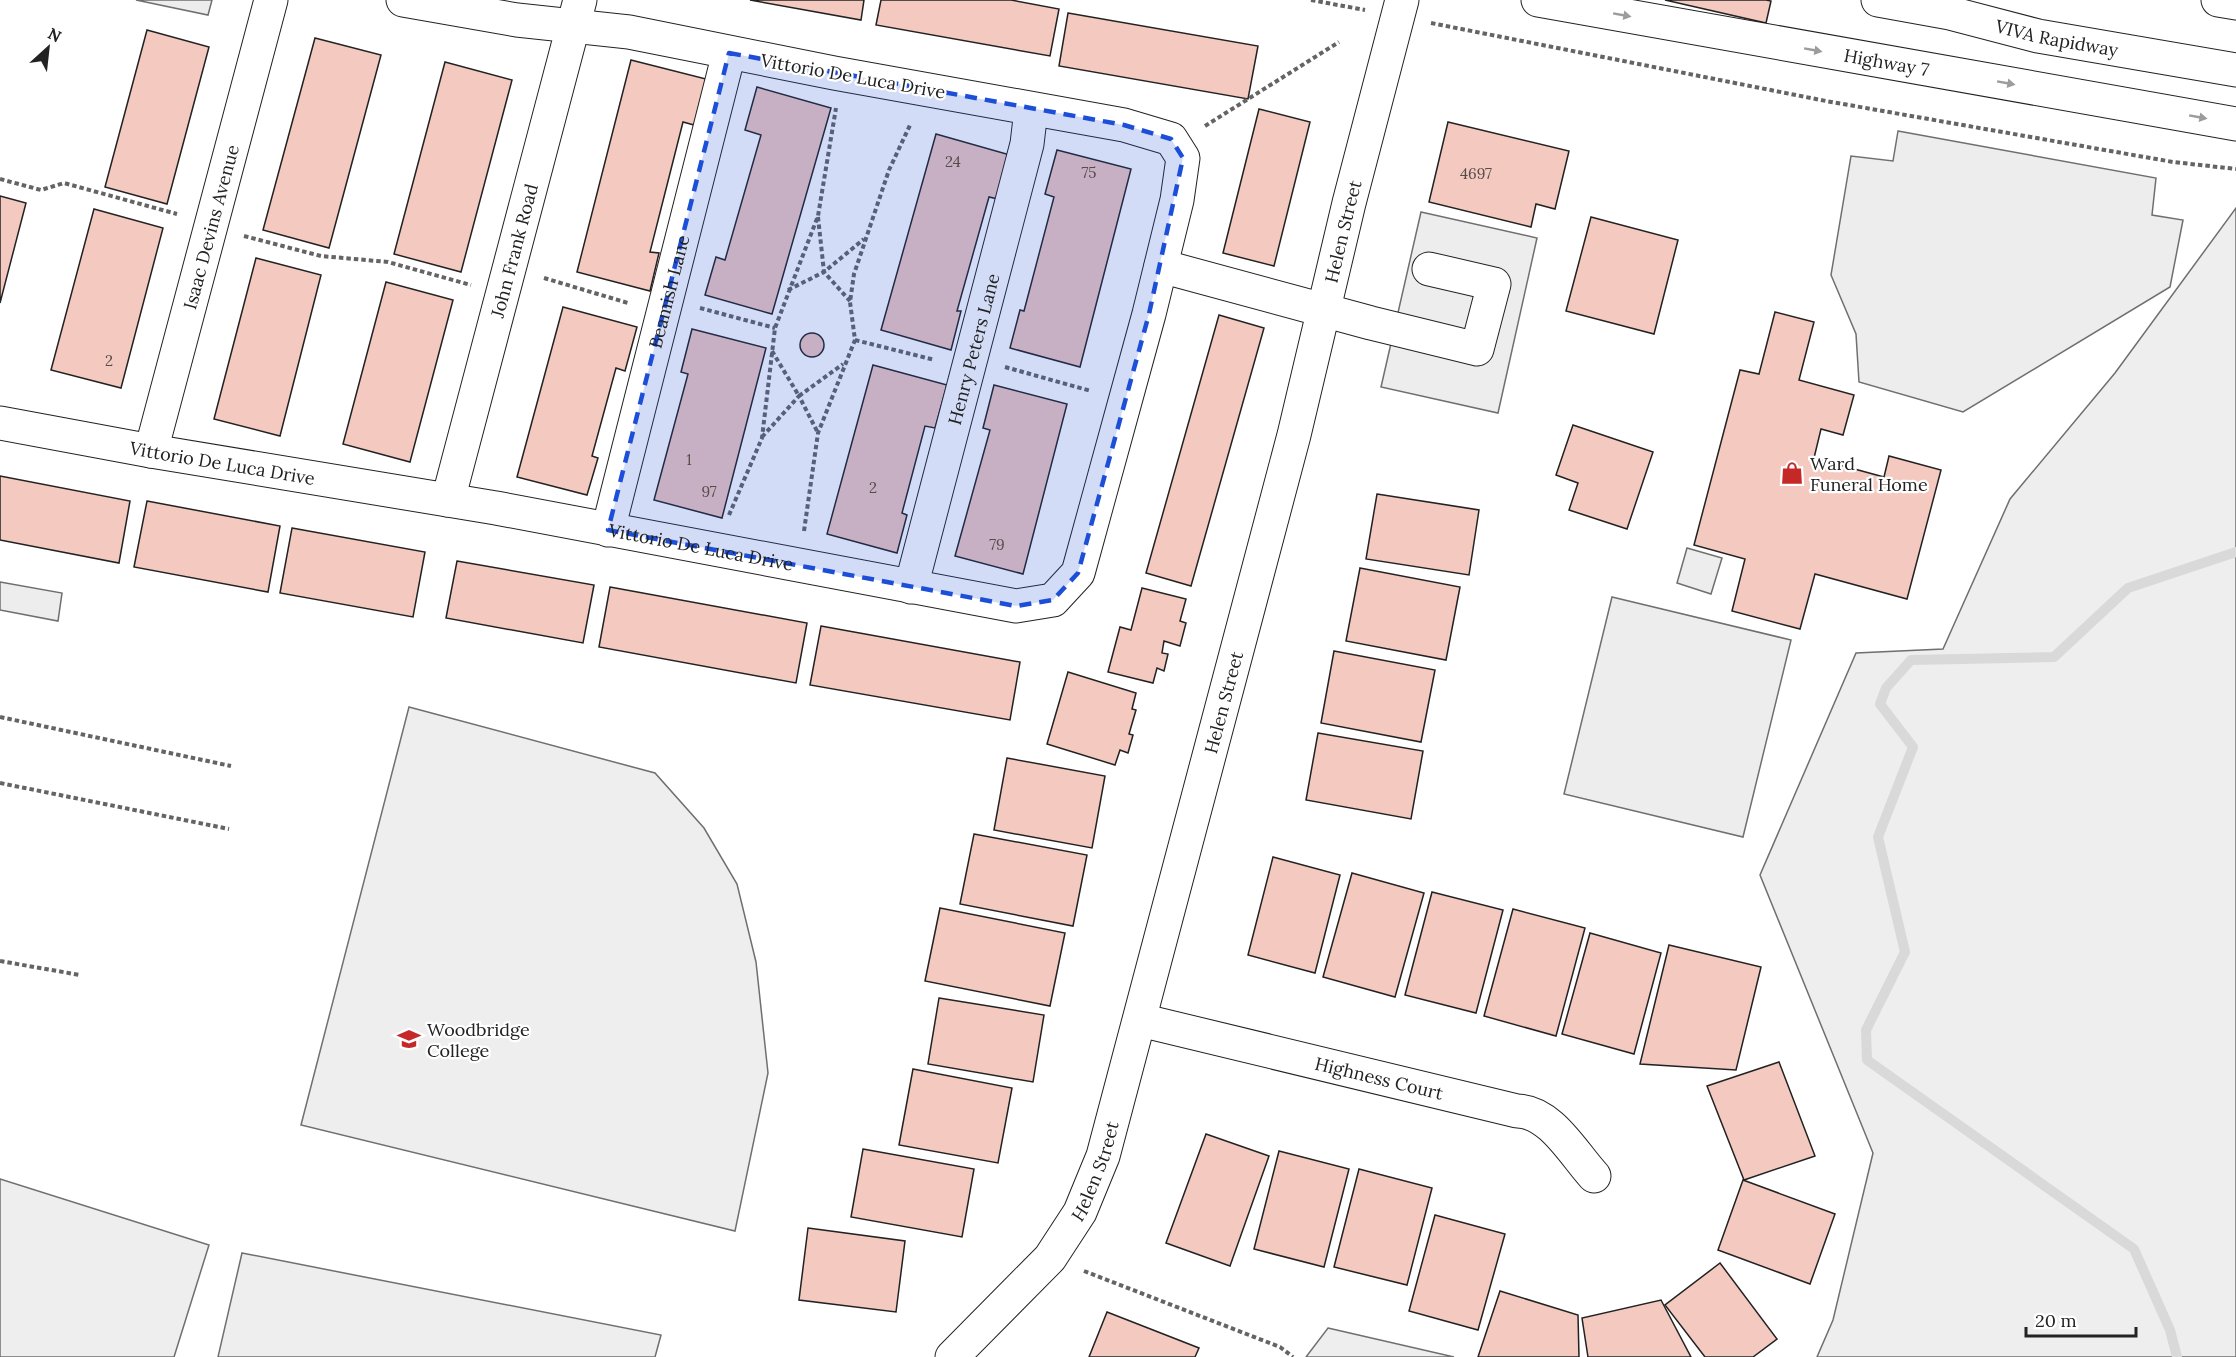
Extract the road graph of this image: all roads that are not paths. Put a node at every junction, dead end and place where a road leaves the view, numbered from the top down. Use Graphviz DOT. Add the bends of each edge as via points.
graph roads {
  1 [pos="271,0"];
  2 [pos="403,0"];
  3 [pos="1402,0"];
  4 [pos="1538,0"];
  5 [pos="1878,0"];
  6 [pos="2218,0"];
  7 [pos="2236,3"];
  8 [pos="576,13"];
  9 [pos="729,53"];
  10 [pos="2236,70"];
  11 [pos="1031,110"];
  12 [pos="2236,124"];
  13 [pos="1161,266"];
  14 [pos="1429,269"];
  15 [pos="1324,310"];
  16 [pos="0,423"];
  17 [pos="151,451"];
  18 [pos="448,500"];
  19 [pos="608,530"];
  20 [pos="911,587"];
  21 [pos="1140,1020"];
  22 [pos="1594,1176"];
  23 [pos="952,1357"];
  1 -- 17 [label="street, Isaac Devins Avenue"];
  2 -- 8 [label="street, Vittorio De Luca Drive" via="517,20"];
  3 -- 15 [label="street, Helen Street"];
  4 -- 12 [label="street, Highway 7, one-way"];
  5 -- 10 [label="street, VIVA Rapidway" via="1950,13 2038,36"];
  6 -- 7 [label="street"];
  8 -- 9 [label="street, Vittorio De Luca Drive" via="629,32"];
  8 -- 18 [label="street, John Frank Road"];
  9 -- 11 [label="street, Vittorio De Luca Drive"];
  9 -- 19 [label="street, Beamish Lane"];
  11 -- 13 [label="street, Vittorio De Luca Drive" via="1124,125 1171,139 1183,158"];
  11 -- 20 [label="street, Henry Peters Lane" via="1027,144"];
  13 -- 15 [label="street"];
  13 -- 20 [label="street, Vittorio De Luca Drive" via="1078,573 1053,600 1016,606"];
  14 -- 15 [label="street" via="1494,284 1477,348"];
  15 -- 21 [label="street, Helen Street"];
  16 -- 17 [label="street, Vittorio De Luca Drive"];
  17 -- 18 [label="street, Vittorio De Luca Drive"];
  18 -- 19 [label="street, Vittorio De Luca Drive"];
  19 -- 20 [label="street, Vittorio De Luca Drive"];
  21 -- 22 [label="street, Highness Court" via="1529,1111 1544,1118"];
  21 -- 23 [label="street, Helen Street" via="1103,1156 1080,1212 1050,1258"];
}
